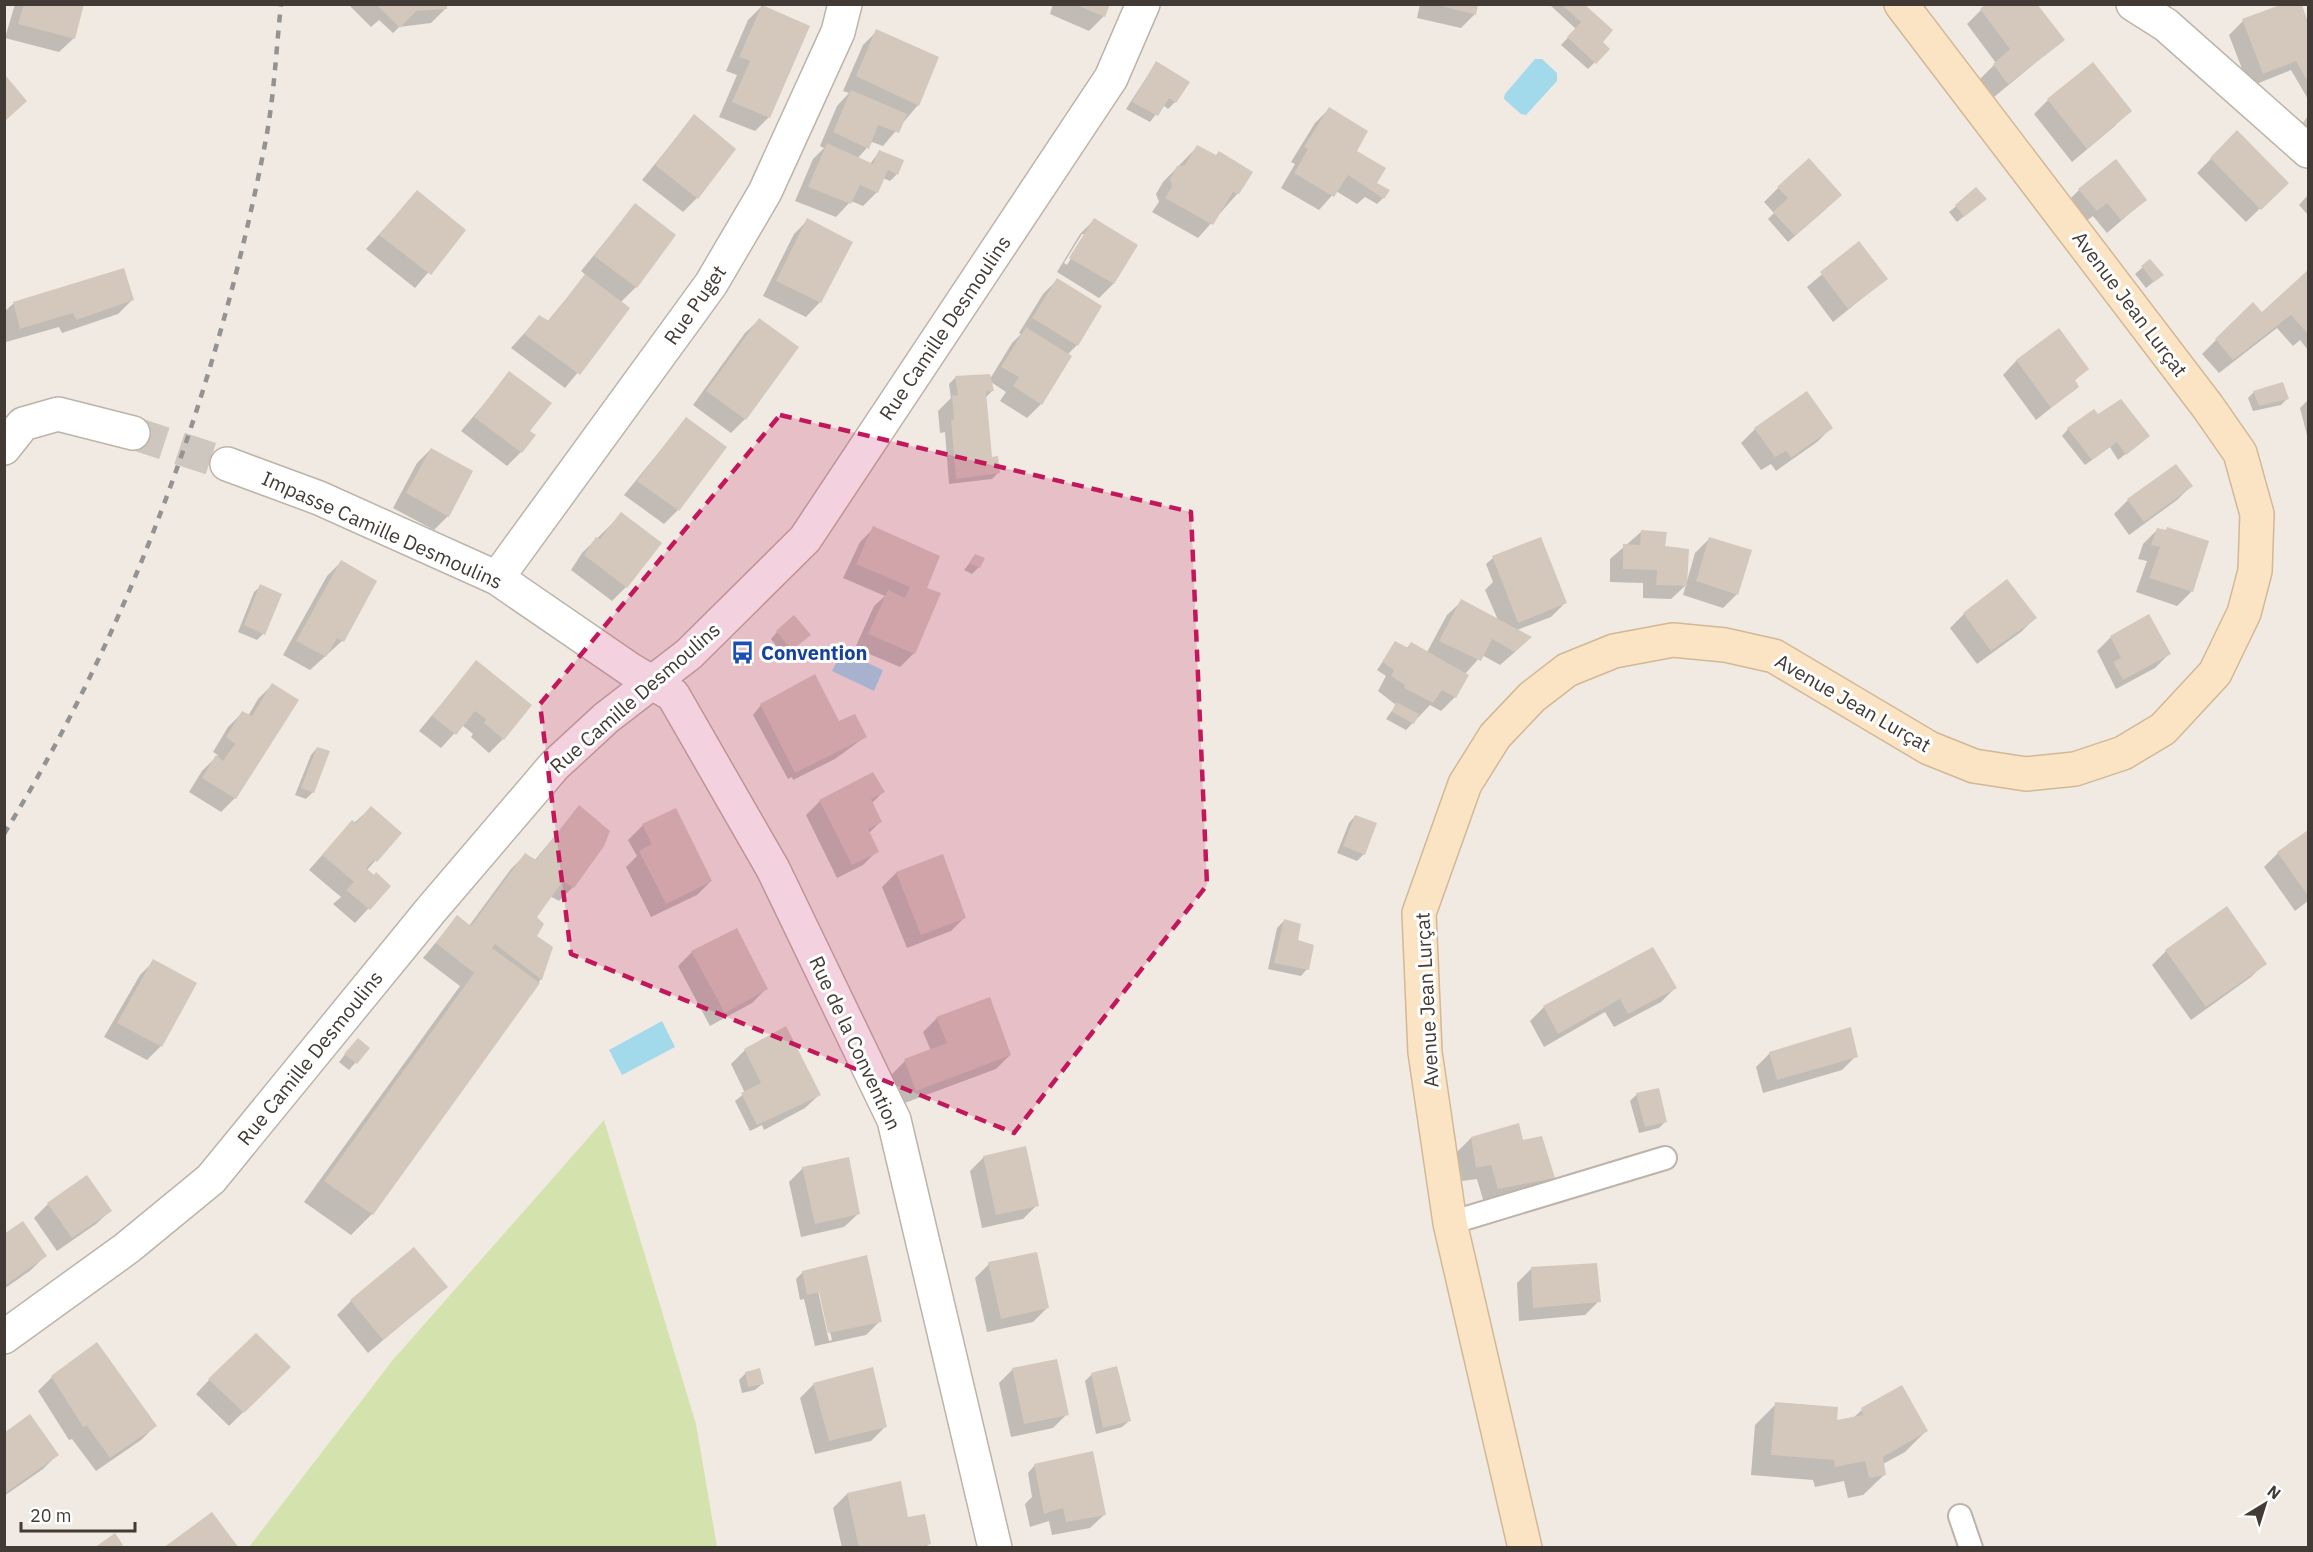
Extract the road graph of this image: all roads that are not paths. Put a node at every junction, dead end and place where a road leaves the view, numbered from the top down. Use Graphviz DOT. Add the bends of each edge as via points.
graph roads {
  1 [pos="845,4"];
  2 [pos="1143,4"];
  3 [pos="1901,4"];
  4 [pos="2133,4"];
  5 [pos="2308,151"];
  6 [pos="133,433"];
  7 [pos="4,448"];
  8 [pos="227,465"];
  9 [pos="497,578"];
  10 [pos="652,683"];
  11 [pos="1665,1158"];
  12 [pos="1450,1223"];
  13 [pos="4,1337"];
  14 [pos="1960,1516"];
  15 [pos="994,1548"];
  16 [pos="1525,1548"];
  17 [pos="1971,1548"];
  1 -- 9 [label="street, Rue Puget" via="838,32 765,192 711,284"];
  2 -- 10 [label="street, Rue Camille Desmoulins" via="1112,78 806,538 689,654"];
  3 -- 12 [label="main road, Avenue Jean Lurçat" via="2240,453 2257,514 2255,571 2244,613 2215,673 2163,729 2123,753 2076,769 2026,774 1974,766 1929,748 1774,656 1725,645 1672,640 1614,651 1567,670 1532,697 1495,736 1465,784 1419,913 1425,1052"];
  4 -- 5 [label="street" via="2166,25"];
  6 -- 7 [label="street" via="58,414 23,424"];
  8 -- 9 [label="street, Impasse Camille Desmoulins" via="319,498"];
  9 -- 10 [label="street, Impasse Camille Desmoulins"];
  10 -- 13 [label="street, Rue Camille Desmoulins" via="606,718 554,766 431,909 211,1179 127,1248"];
  10 -- 15 [label="street, Rue de la Convention" via="673,695 773,869 894,1120"];
  11 -- 12 [label="lane"];
  12 -- 16 [label="main road, Avenue Jean Lurçat"];
  14 -- 17 [label="lane"];
}
